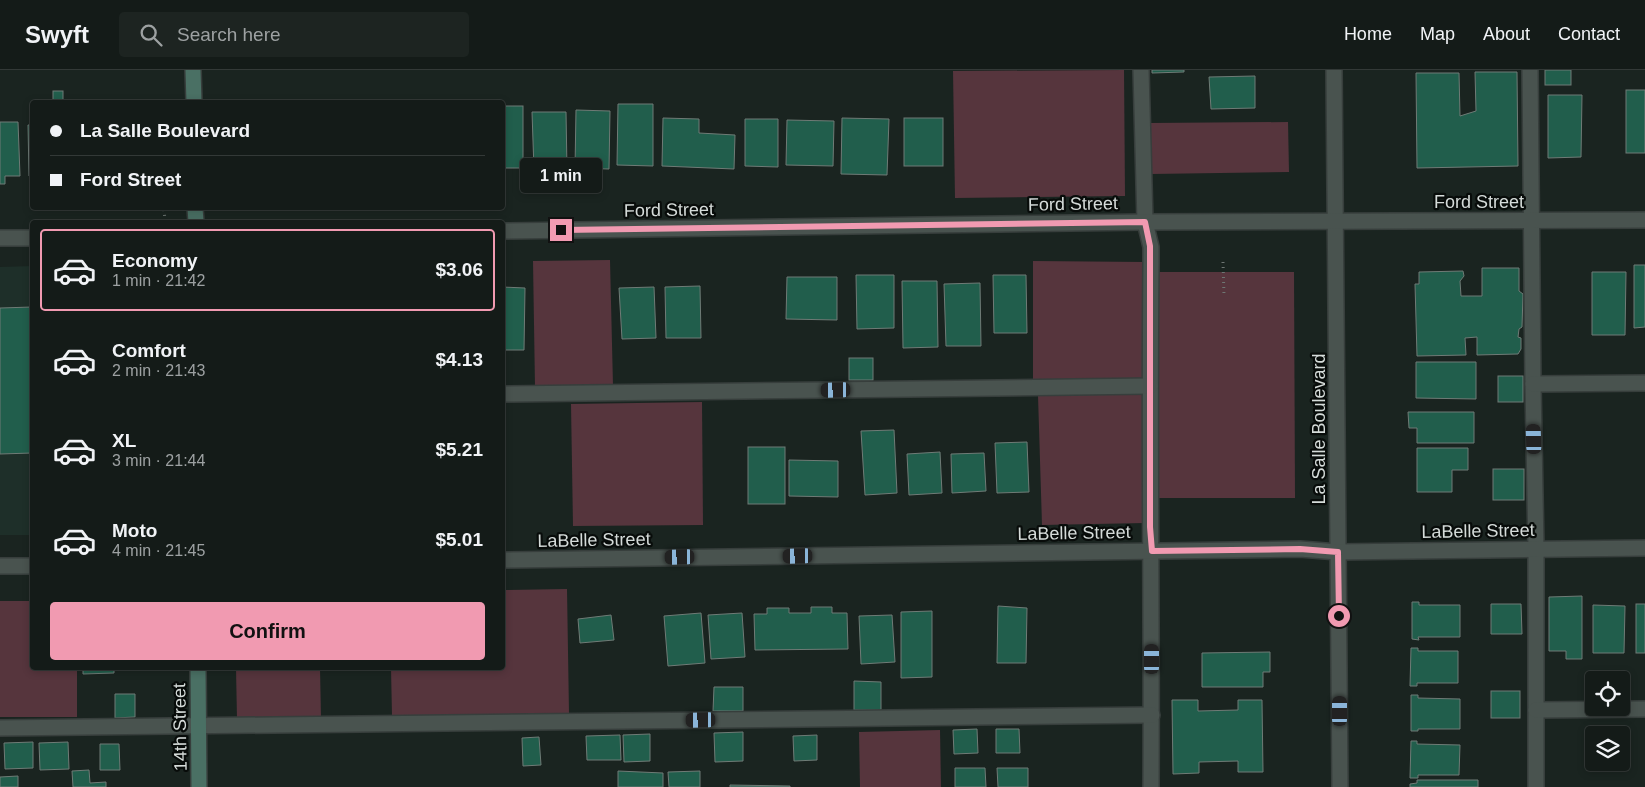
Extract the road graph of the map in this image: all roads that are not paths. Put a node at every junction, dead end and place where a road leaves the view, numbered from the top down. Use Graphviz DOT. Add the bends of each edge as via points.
graph roads {
  1 [pos="193,70"];
  2 [pos="1141,70"];
  3 [pos="1334,70"];
  4 [pos="1530,70"];
  5 [pos="194,100"];
  6 [pos="1645,220"];
  7 [pos="1335,221"];
  8 [pos="1531,221"];
  9 [pos="1145,222"];
  10 [pos="505,231"];
  11 [pos="0,238"];
  12 [pos="30,238"];
  13 [pos="1645,383"];
  14 [pos="1533,384"];
  15 [pos="1150,386"];
  16 [pos="505,394"];
  17 [pos="1645,548"];
  18 [pos="1536,549"];
  19 [pos="1152,551"];
  20 [pos="1338,552"];
  21 [pos="505,560"];
  22 [pos="0,566"];
  23 [pos="30,566"];
  24 [pos="198,670"];
  25 [pos="1645,709"];
  26 [pos="1536,710"];
  27 [pos="1152,715"];
  28 [pos="199,726"];
  29 [pos="0,728"];
  30 [pos="199,787"];
  31 [pos="1152,787"];
  32 [pos="1340,787"];
  33 [pos="1536,787"];
  1 -- 5 [label="street"];
  2 -- 9 [label="street"];
  3 -- 7 [label="street, La Salle Boulevard"];
  4 -- 8 [label="street"];
  6 -- 8 [label="street, Ford Street"];
  7 -- 8 [label="street, Ford Street"];
  7 -- 9 [label="street, Ford Street"];
  7 -- 20 [label="street, La Salle Boulevard"];
  8 -- 14 [label="street"];
  9 -- 10 [label="street, Ford Street"];
  9 -- 15 [label="street" via="1150,246"];
  11 -- 12 [label="street"];
  13 -- 14 [label="street"];
  14 -- 18 [label="street"];
  15 -- 16 [label="street"];
  15 -- 19 [label="street"];
  17 -- 18 [label="street, LaBelle Street"];
  18 -- 20 [label="street, LaBelle Street"];
  18 -- 26 [label="street"];
  19 -- 20 [label="street, LaBelle Street" via="1300,549"];
  19 -- 21 [label="street, LaBelle Street"];
  19 -- 27 [label="street"];
  20 -- 32 [label="street, La Salle Boulevard"];
  22 -- 23 [label="street"];
  24 -- 28 [label="street, 14th Street"];
  25 -- 26 [label="street"];
  26 -- 33 [label="street"];
  27 -- 28 [label="street"];
  27 -- 31 [label="street"];
  28 -- 29 [label="street"];
  28 -- 30 [label="street, 14th Street"];
}
